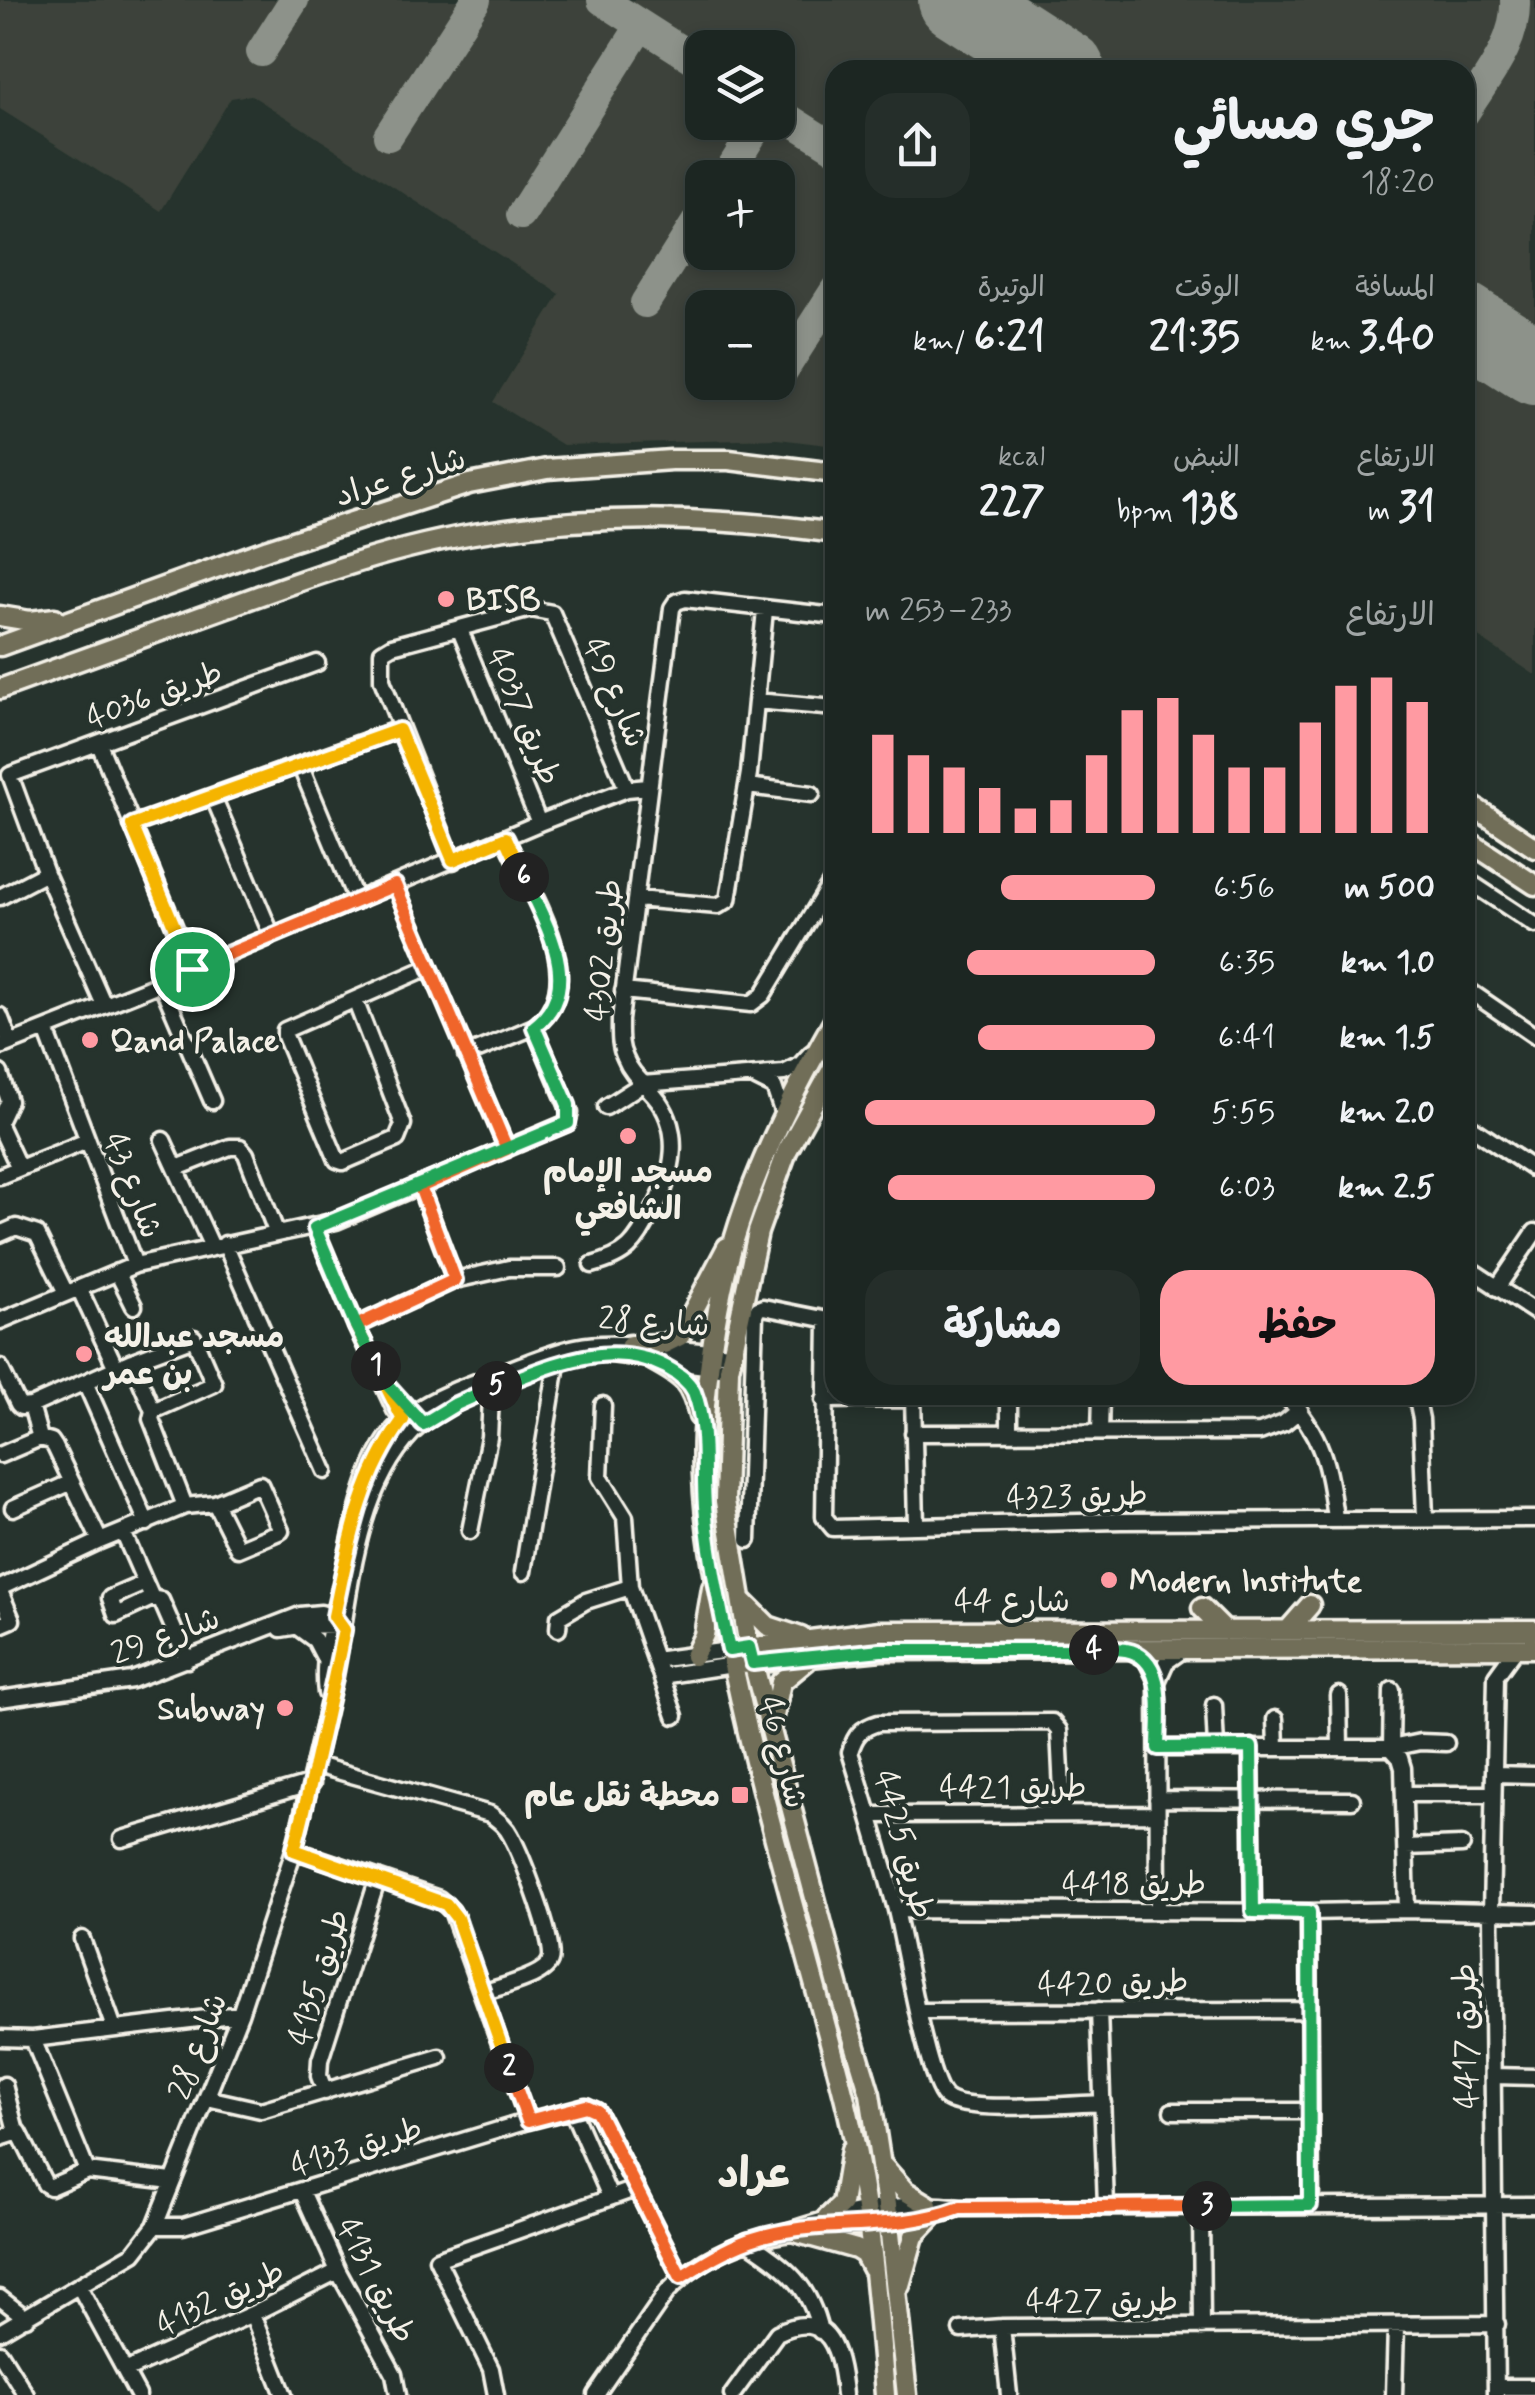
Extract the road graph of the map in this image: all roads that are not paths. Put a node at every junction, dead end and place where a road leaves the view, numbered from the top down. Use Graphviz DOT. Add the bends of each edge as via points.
graph roads {
  1 [pos="825,472"];
  2 [pos="825,532"];
  3 [pos="95,610"];
  4 [pos="765,610"];
  5 [pos="825,615"];
  6 [pos="0,616"];
  7 [pos="555,616"];
  8 [pos="460,630"];
  9 [pos="0,646"];
  10 [pos="316,663"];
  11 [pos="4,685"];
  12 [pos="756,701"];
  13 [pos="825,707"];
  14 [pos="399,730"];
  15 [pos="99,744"];
  16 [pos="300,765"];
  17 [pos="5,777"];
  18 [pos="747,786"];
  19 [pos="648,787"];
  20 [pos="627,789"];
  21 [pos="812,794"];
  22 [pos="213,796"];
  23 [pos="1475,808"];
  24 [pos="539,823"];
  25 [pos="132,825"];
  26 [pos="506,838"];
  27 [pos="1475,846"];
  28 [pos="1535,848"];
  29 [pos="453,860"];
  30 [pos="46,873"];
  31 [pos="395,885"];
  32 [pos="1535,885"];
  33 [pos="1475,886"];
  34 [pos="825,893"];
  35 [pos="0,897"];
  36 [pos="636,898"];
  37 [pos="356,900"];
  38 [pos="1535,925"];
  39 [pos="272,936"];
  40 [pos="429,967"];
  41 [pos="192,969"];
  42 [pos="160,983"];
  43 [pos="622,991"];
  44 [pos="1475,995"];
  45 [pos="355,1000"];
  46 [pos="104,1005"];
  47 [pos="0,1016"];
  48 [pos="534,1027"];
  49 [pos="46,1030"];
  50 [pos="1535,1036"];
  51 [pos="825,1037"];
  52 [pos="5,1045"];
  53 [pos="818,1049"];
  54 [pos="466,1055"];
  55 [pos="0,1073"];
  56 [pos="751,1076"];
  57 [pos="825,1082"];
  58 [pos="642,1084"];
  59 [pos="212,1101"];
  60 [pos="568,1105"];
  61 [pos="606,1108"];
  62 [pos="784,1117"];
  63 [pos="0,1124"];
  64 [pos="1475,1129"];
  65 [pos="163,1140"];
  66 [pos="87,1141"];
  67 [pos="507,1149"];
  68 [pos="19,1168"];
  69 [pos="177,1168"];
  70 [pos="1535,1170"];
  71 [pos="0,1176"];
  72 [pos="420,1187"];
  73 [pos="738,1224"];
  74 [pos="315,1228"];
  75 [pos="1535,1232"];
  76 [pos="0,1234"];
  77 [pos="277,1234"];
  78 [pos="218,1245"];
  79 [pos="135,1264"];
  80 [pos="592,1265"];
  81 [pos="558,1268"];
  82 [pos="117,1272"];
  83 [pos="1475,1273"];
  84 [pos="455,1280"];
  85 [pos="1497,1288"];
  86 [pos="72,1291"];
  87 [pos="134,1306"];
  88 [pos="1535,1312"];
  89 [pos="825,1320"];
  90 [pos="0,1321"];
  91 [pos="356,1326"];
  92 [pos="630,1345"];
  93 [pos="651,1359"];
  94 [pos="710,1360"];
  95 [pos="132,1361"];
  96 [pos="730,1361"];
  97 [pos="556,1364"];
  98 [pos="0,1367"];
  99 [pos="116,1368"];
  100 [pos="85,1382"];
  101 [pos="495,1388"];
  102 [pos="825,1389"];
  103 [pos="824,1400"];
  104 [pos="460,1402"];
  105 [pos="913,1405"];
  106 [pos="1009,1405"];
  107 [pos="1101,1405"];
  108 [pos="1295,1405"];
  109 [pos="1418,1405"];
  110 [pos="31,1406"];
  111 [pos="603,1406"];
  112 [pos="1300,1410"];
  113 [pos="154,1411"];
  114 [pos="413,1422"];
  115 [pos="491,1424"];
  116 [pos="1009,1430"];
  117 [pos="1100,1432"];
  118 [pos="913,1433"];
  119 [pos="703,1435"];
  120 [pos="40,1438"];
  121 [pos="0,1455"];
  122 [pos="326,1471"];
  123 [pos="72,1482"];
  124 [pos="214,1503"];
  125 [pos="185,1506"];
  126 [pos="13,1508"];
  127 [pos="1425,1517"];
  128 [pos="1335,1518"];
  129 [pos="1535,1519"];
  130 [pos="147,1523"];
  131 [pos="916,1525"];
  132 [pos="470,1531"];
  133 [pos="124,1532"];
  134 [pos="748,1540"];
  135 [pos="100,1541"];
  136 [pos="344,1570"];
  137 [pos="523,1572"];
  138 [pos="713,1578"];
  139 [pos="146,1583"];
  140 [pos="630,1587"];
  141 [pos="0,1589"];
  142 [pos="739,1596"];
  143 [pos="152,1598"];
  144 [pos="1310,1604"];
  145 [pos="1202,1608"];
  146 [pos="298,1620"];
  147 [pos="339,1623"];
  148 [pos="0,1625"];
  149 [pos="558,1630"];
  150 [pos="1288,1630"];
  151 [pos="1535,1630"];
  152 [pos="1225,1632"];
  153 [pos="1526,1647"];
  154 [pos="812,1648"];
  155 [pos="1473,1648"];
  156 [pos="1129,1650"];
  157 [pos="1183,1650"];
  158 [pos="751,1655"];
  159 [pos="694,1656"];
  160 [pos="731,1658"];
  161 [pos="187,1660"];
  162 [pos="655,1660"];
  163 [pos="326,1661"];
  164 [pos="661,1676"];
  165 [pos="1496,1676"];
  166 [pos="1157,1682"];
  167 [pos="1392,1690"];
  168 [pos="1339,1694"];
  169 [pos="327,1699"];
  170 [pos="0,1702"];
  171 [pos="1214,1705"];
  172 [pos="675,1716"];
  173 [pos="1274,1719"];
  174 [pos="771,1736"];
  175 [pos="1446,1743"];
  176 [pos="1251,1747"];
  177 [pos="1276,1747"];
  178 [pos="1340,1747"];
  179 [pos="1158,1748"];
  180 [pos="1216,1748"];
  181 [pos="1391,1748"];
  182 [pos="316,1765"];
  183 [pos="1494,1774"];
  184 [pos="1535,1775"];
  185 [pos="312,1783"];
  186 [pos="1405,1794"];
  187 [pos="1493,1794"];
  188 [pos="1252,1799"];
  189 [pos="1352,1800"];
  190 [pos="1158,1806"];
  191 [pos="1063,1812"];
  192 [pos="870,1814"];
  193 [pos="122,1839"];
  194 [pos="1462,1845"];
  195 [pos="1406,1846"];
  196 [pos="294,1850"];
  197 [pos="378,1878"];
  198 [pos="896,1910"];
  199 [pos="1158,1910"];
  200 [pos="1407,1910"];
  201 [pos="1253,1911"];
  202 [pos="1309,1912"];
  203 [pos="1535,1913"];
  204 [pos="1491,1914"];
  205 [pos="82,1939"];
  206 [pos="482,1993"];
  207 [pos="1099,2010"];
  208 [pos="1309,2010"];
  209 [pos="919,2011"];
  210 [pos="240,2014"];
  211 [pos="114,2028"];
  212 [pos="0,2038"];
  213 [pos="33,2038"];
  214 [pos="439,2057"];
  215 [pos="1494,2076"];
  216 [pos="1535,2076"];
  217 [pos="4,2084"];
  218 [pos="325,2092"];
  219 [pos="207,2098"];
  220 [pos="1103,2103"];
  221 [pos="572,2110"];
  222 [pos="1172,2111"];
  223 [pos="1310,2111"];
  224 [pos="528,2121"];
  225 [pos="16,2131"];
  226 [pos="854,2135"];
  227 [pos="0,2138"];
  228 [pos="882,2165"];
  229 [pos="86,2171"];
  230 [pos="172,2181"];
  231 [pos="634,2189"];
  232 [pos="302,2191"];
  233 [pos="610,2197"];
  234 [pos="1310,2205"];
  235 [pos="1495,2205"];
  236 [pos="1535,2205"];
  237 [pos="1106,2206"];
  238 [pos="1201,2206"];
  239 [pos="929,2211"];
  240 [pos="827,2218"];
  241 [pos="879,2218"];
  242 [pos="155,2226"];
  243 [pos="789,2232"];
  244 [pos="747,2242"];
  245 [pos="338,2270"];
  246 [pos="681,2277"];
  247 [pos="876,2280"];
  248 [pos="80,2288"];
  249 [pos="898,2296"];
  250 [pos="0,2298"];
  251 [pos="252,2314"];
  252 [pos="26,2318"];
  253 [pos="1496,2324"];
  254 [pos="1202,2327"];
  255 [pos="1396,2327"];
  256 [pos="1002,2328"];
  257 [pos="962,2330"];
  258 [pos="820,2331"];
  259 [pos="0,2332"];
  260 [pos="0,2353"];
  261 [pos="125,2371"];
  262 [pos="1535,2386"];
  263 [pos="1496,2391"];
  264 [pos="26,2395"];
  265 [pos="138,2395"];
  266 [pos="284,2395"];
  267 [pos="398,2395"];
  268 [pos="496,2395"];
  269 [pos="596,2395"];
  270 [pos="732,2395"];
  271 [pos="844,2395"];
  272 [pos="885,2395"];
  273 [pos="906,2395"];
  274 [pos="1009,2395"];
  275 [pos="1394,2395"];
  1 -- 3 [label="main road, شارع عراد" via="671,460 468,484"];
  2 -- 11 [label="main road" via="625,518 482,532 362,561"];
  3 -- 6 [label="main road" via="30,621"];
  3 -- 9 [label="main road, شارع عراد"];
  4 -- 5 [label="street"];
  4 -- 12 [label="street"];
  4 -- 19 [label="street, طريق 4302" via="685,599 672,608"];
  7 -- 8 [label="street, طريق 4037" via="531,609"];
  7 -- 20 [label="street, شارع 49"];
  8 -- 14 [label="street, طريق 4037" via="382,652 380,670"];
  8 -- 24 [label="street, طريق 4037"];
  10 -- 15 [label="street, طريق 4036"];
  12 -- 13 [label="street"];
  12 -- 18 [label="street"];
  14 -- 16 [label="street"];
  14 -- 29 [label="street, طريق 4037"];
  15 -- 17 [label="street, طريق 4036"];
  15 -- 25 [label="street"];
  16 -- 22 [label="street"];
  16 -- 37 [label="street"];
  17 -- 30 [label="street, طريق 4036"];
  18 -- 21 [label="street"];
  18 -- 36 [label="street" via="725,905"];
  19 -- 20 [label="street, شارع 49"];
  19 -- 36 [label="street, طريق 4302"];
  20 -- 24 [label="street, شارع 49"];
  22 -- 25 [label="street"];
  22 -- 39 [label="street"];
  23 -- 28 [label="main road"];
  24 -- 26 [label="street, شارع 49"];
  25 -- 41 [label="street"];
  26 -- 29 [label="street, شارع 49"];
  26 -- 48 [label="street, طريق 4302" via="560,961 556,1002"];
  27 -- 32 [label="main road"];
  29 -- 31 [label="street, شارع 49"];
  30 -- 35 [label="street"];
  30 -- 46 [label="street, طريق 4036"];
  31 -- 37 [label="street, شارع 49"];
  31 -- 40 [label="street"];
  33 -- 38 [label="street"];
  34 -- 43 [label="street" via="752,1004"];
  36 -- 43 [label="street, طريق 4302"];
  37 -- 39 [label="street, شارع 49"];
  39 -- 41 [label="street, شارع 49"];
  40 -- 45 [label="street"];
  40 -- 54 [label="street"];
  41 -- 42 [label="street, شارع 49"];
  42 -- 46 [label="street, شارع 49"];
  42 -- 59 [label="street"];
  43 -- 58 [label="street, طريق 4302" via="620,1044"];
  44 -- 50 [label="street"];
  45 -- 45 [label="street" via="289,1026 285,1036 337,1160 344,1162 402,1132"];
  46 -- 49 [label="street, شارع 49"];
  47 -- 52 [label="street"];
  48 -- 54 [label="street"];
  48 -- 60 [label="street, طريق 4302"];
  49 -- 52 [label="street, شارع 49"];
  49 -- 66 [label="street, شارع 43"];
  51 -- 53 [label="main road, شارع 46"];
  53 -- 56 [label="street" via="788,1072"];
  53 -- 62 [label="main road, شارع 46"];
  54 -- 67 [label="street"];
  55 -- 63 [label="street" via="10,1101"];
  56 -- 58 [label="street"];
  56 -- 62 [label="street" via="774,1087"];
  57 -- 96 [label="main road, شارع 46" via="787,1151 764,1216"];
  58 -- 61 [label="street"];
  58 -- 80 [label="street, طريق 4302" via="666,1115 675,1153 636,1242 616,1259"];
  60 -- 67 [label="street, شارع 43" via="570,1118 562,1127"];
  62 -- 73 [label="main road, شارع 46"];
  63 -- 68 [label="street"];
  64 -- 70 [label="street"];
  65 -- 69 [label="street"];
  66 -- 68 [label="street"];
  66 -- 79 [label="street, شارع 43"];
  67 -- 72 [label="street, شارع 43"];
  68 -- 71 [label="street"];
  69 -- 77 [label="street" via="240,1147"];
  69 -- 78 [label="street"];
  72 -- 74 [label="street, شارع 43"];
  72 -- 84 [label="street"];
  73 -- 92 [label="main road" via="680,1336 664,1344"];
  73 -- 94 [label="main road, شارع 46"];
  74 -- 77 [label="street, شارع 43"];
  74 -- 91 [label="street"];
  75 -- 85 [label="street"];
  76 -- 86 [label="street" via="16,1227 38,1234"];
  77 -- 78 [label="street, شارع 43"];
  78 -- 79 [label="street, شارع 43"];
  78 -- 122 [label="street"];
  79 -- 82 [label="street"];
  81 -- 84 [label="street" via="509,1268"];
  82 -- 86 [label="street"];
  82 -- 87 [label="street"];
  83 -- 85 [label="street"];
  84 -- 91 [label="street"];
  85 -- 88 [label="street"];
  86 -- 90 [label="street"];
  86 -- 99 [label="street"];
  89 -- 134 [label="street, طريق 4323" via="764,1308 755,1315"];
  91 -- 114 [label="street"];
  92 -- 94 [label="street, شارع 28"];
  92 -- 114 [label="street, شارع 28" via="568,1348 453,1390"];
  93 -- 94 [label="street, شارع 28"];
  93 -- 97 [label="street, شارع 28" via="603,1353"];
  93 -- 119 [label="main road" via="687,1381"];
  94 -- 96 [label="street, شارع 28"];
  94 -- 119 [label="main road, شارع 46"];
  95 -- 99 [label="street"];
  95 -- 113 [label="street"];
  95 -- 113 [label="street" via="194,1338 214,1384"];
  96 -- 142 [label="main road, شارع 46" via="725,1502"];
  97 -- 101 [label="street, شارع 28"];
  97 -- 137 [label="street"];
  98 -- 110 [label="street" via="18,1404"];
  99 -- 100 [label="street"];
  100 -- 110 [label="street"];
  100 -- 130 [label="street"];
  101 -- 104 [label="street, شارع 28"];
  101 -- 115 [label="street"];
  102 -- 103 [label="street, طريق 4323"];
  103 -- 131 [label="street, طريق 4323" via="828,1525"];
  104 -- 114 [label="street, شارع 28"];
  104 -- 115 [label="street" via="476,1406"];
  105 -- 118 [label="street"];
  106 -- 116 [label="street"];
  107 -- 117 [label="street"];
  108 -- 112 [label="street"];
  109 -- 127 [label="street"];
  110 -- 120 [label="street"];
  111 -- 140 [label="street" via="600,1477 625,1517"];
  112 -- 117 [label="street" via="1260,1432"];
  112 -- 128 [label="street" via="1326,1457"];
  113 -- 125 [label="street" via="151,1419"];
  114 -- 136 [label="street, شارع 28" via="384,1445 368,1476"];
  114 -- 147 [label="street, شارع 28" via="368,1512"];
  115 -- 132 [label="street"];
  116 -- 117 [label="street"];
  116 -- 118 [label="street"];
  118 -- 131 [label="street"];
  119 -- 138 [label="main road, شارع 46"];
  120 -- 121 [label="street"];
  120 -- 123 [label="street" via="52,1442"];
  123 -- 126 [label="street"];
  123 -- 135 [label="street"];
  124 -- 124 [label="street" via="260,1484 281,1531 238,1549"];
  124 -- 125 [label="street"];
  125 -- 130 [label="street"];
  127 -- 128 [label="street, طريق 4323"];
  127 -- 129 [label="street, طريق 4323"];
  128 -- 131 [label="street, طريق 4323"];
  130 -- 133 [label="street"];
  133 -- 135 [label="street"];
  133 -- 139 [label="street"];
  135 -- 141 [label="street"];
  136 -- 146 [label="street" via="327,1599"];
  136 -- 147 [label="street, شارع 28"];
  138 -- 159 [label="main road" via="707,1626"];
  138 -- 160 [label="main road, شارع 46"];
  139 -- 143 [label="street"];
  139 -- 143 [label="street" via="110,1600 118,1615"];
  140 -- 149 [label="street" via="572,1606"];
  140 -- 162 [label="street"];
  141 -- 148 [label="street" via="12,1620"];
  142 -- 154 [label="main road" via="768,1626"];
  142 -- 158 [label="main road, شارع 46"];
  143 -- 161 [label="street" via="162,1600"];
  144 -- 150 [label="main road"];
  145 -- 152 [label="main road"];
  146 -- 147 [label="street, شارع 29"];
  146 -- 161 [label="street, شارع 29"];
  146 -- 163 [label="street"];
  146 -- 170 [label="street, شارع 29" via="134,1688"];
  147 -- 163 [label="street, شارع 28"];
  147 -- 169 [label="street, شارع 28"];
  150 -- 151 [label="main road, شارع 44"];
  150 -- 152 [label="main road, شارع 44"];
  152 -- 154 [label="main road, شارع 44" via="880,1630"];
  153 -- 155 [label="main road, شارع 44"];
  153 -- 165 [label="street"];
  154 -- 156 [label="main road, شارع 44"];
  154 -- 158 [label="main road, شارع 44"];
  154 -- 174 [label="main road" via="778,1688"];
  155 -- 157 [label="main road, شارع 44"];
  155 -- 165 [label="street"];
  156 -- 157 [label="main road, شارع 44"];
  156 -- 166 [label="street" via="1146,1659"];
  157 -- 166 [label="street" via="1166,1662"];
  158 -- 160 [label="main road, شارع 44"];
  158 -- 174 [label="main road, شارع 46"];
  159 -- 160 [label="street"];
  159 -- 162 [label="street"];
  160 -- 164 [label="street"];
  160 -- 226 [label="main road, شارع 46"];
  161 -- 170 [label="street, شارع 29" via="132,1680"];
  162 -- 164 [label="street"];
  163 -- 169 [label="street, شارع 28"];
  164 -- 172 [label="street"];
  165 -- 183 [label="street, طريق 4417"];
  166 -- 179 [label="street"];
  167 -- 181 [label="street"];
  168 -- 178 [label="street"];
  169 -- 182 [label="street, شارع 28"];
  171 -- 180 [label="street"];
  173 -- 177 [label="street"];
  174 -- 228 [label="main road, شارع 46" via="870,2094"];
  175 -- 181 [label="street"];
  176 -- 177 [label="street"];
  176 -- 180 [label="street"];
  176 -- 188 [label="street"];
  177 -- 178 [label="street"];
  178 -- 181 [label="street"];
  179 -- 180 [label="street"];
  179 -- 190 [label="street"];
  181 -- 186 [label="street" via="1400,1758"];
  182 -- 185 [label="street, شارع 28"];
  182 -- 206 [label="street" via="490,1814 505,1825 552,1952 541,1972"];
  183 -- 184 [label="street"];
  183 -- 187 [label="street, طريق 4417"];
  185 -- 193 [label="street"];
  185 -- 196 [label="street, شارع 28"];
  186 -- 187 [label="street"];
  186 -- 195 [label="street"];
  187 -- 204 [label="street, طريق 4417"];
  188 -- 189 [label="street, طريق 4421"];
  188 -- 190 [label="street, طريق 4421"];
  188 -- 201 [label="street"];
  190 -- 191 [label="street, طريق 4421"];
  190 -- 199 [label="street"];
  191 -- 192 [label="street, طريق 4421"];
  191 -- 192 [label="street, طريق 4425" via="1057,1726 956,1722 878,1723 854,1738 850,1752"];
  192 -- 198 [label="street, طريق 4425"];
  194 -- 195 [label="street"];
  195 -- 200 [label="street"];
  196 -- 197 [label="street, طريق 4135"];
  196 -- 210 [label="street, شارع 28"];
  197 -- 206 [label="street, طريق 4135" via="446,1904"];
  197 -- 218 [label="street, طريق 4135" via="320,2060"];
  198 -- 199 [label="street, طريق 4418"];
  198 -- 209 [label="street, طريق 4425"];
  199 -- 201 [label="street, طريق 4418"];
  200 -- 202 [label="street, طريق 4418"];
  200 -- 204 [label="street, طريق 4418"];
  201 -- 202 [label="street, طريق 4418"];
  202 -- 208 [label="street"];
  203 -- 204 [label="street, طريق 4418"];
  204 -- 215 [label="street, طريق 4417"];
  205 -- 211 [label="street"];
  206 -- 224 [label="street, طريق 4135"];
  207 -- 208 [label="street, طريق 4420"];
  207 -- 209 [label="street, طريق 4420"];
  207 -- 220 [label="street"];
  208 -- 223 [label="street"];
  209 -- 220 [label="street, طريق 4425" via="938,2086 957,2104"];
  210 -- 211 [label="street"];
  210 -- 219 [label="street, شارع 28"];
  211 -- 213 [label="street"];
  212 -- 213 [label="street"];
  213 -- 229 [label="street"];
  214 -- 218 [label="street, طريق 4135"];
  215 -- 216 [label="street"];
  215 -- 235 [label="street, طريق 4417"];
  217 -- 225 [label="street"];
  218 -- 219 [label="street, طريق 4135" via="261,2110"];
  219 -- 230 [label="street, شارع 28"];
  220 -- 237 [label="street"];
  221 -- 224 [label="street, طريق 4133"];
  221 -- 231 [label="street" via="597,2111"];
  221 -- 233 [label="street"];
  222 -- 223 [label="street"];
  223 -- 234 [label="street"];
  224 -- 232 [label="street, طريق 4133"];
  225 -- 227 [label="street"];
  225 -- 229 [label="street" via="44,2184"];
  226 -- 240 [label="main road" via="842,2204"];
  226 -- 241 [label="main road, شارع 46"];
  228 -- 239 [label="main road"];
  228 -- 241 [label="main road, شارع 46"];
  229 -- 230 [label="street"];
  230 -- 242 [label="street, شارع 28"];
  231 -- 233 [label="street"];
  231 -- 246 [label="street"];
  232 -- 242 [label="street, طريق 4133" via="183,2226"];
  232 -- 245 [label="street, طريق 4131"];
  233 -- 268 [label="street" via="438,2258 491,2368"];
  234 -- 235 [label="street"];
  234 -- 238 [label="street"];
  235 -- 236 [label="street"];
  235 -- 253 [label="street, طريق 4417"];
  237 -- 238 [label="street"];
  237 -- 239 [label="street"];
  238 -- 254 [label="street, طريق 4427"];
  239 -- 241 [label="street"];
  239 -- 249 [label="main road" via="914,2236"];
  240 -- 241 [label="street"];
  240 -- 243 [label="street"];
  241 -- 243 [label="street"];
  241 -- 247 [label="main road, شارع 46"];
  241 -- 249 [label="main road, شارع 46"];
  242 -- 248 [label="street, شارع 28" via="134,2254"];
  243 -- 244 [label="street"];
  243 -- 247 [label="main road" via="864,2254"];
  244 -- 246 [label="street"];
  244 -- 258 [label="street" via="802,2286"];
  245 -- 251 [label="street, طريق 4132"];
  245 -- 267 [label="street, طريق 4131" via="394,2374"];
  246 -- 269 [label="street"];
  247 -- 272 [label="main road, شارع 46"];
  248 -- 252 [label="street, شارع 28"];
  248 -- 261 [label="street"];
  249 -- 273 [label="main road, شارع 46"];
  250 -- 252 [label="street"];
  251 -- 261 [label="street, طريق 4132"];
  251 -- 266 [label="street"];
  252 -- 259 [label="street, شارع 28"];
  253 -- 255 [label="street, طريق 4427"];
  253 -- 263 [label="street, طريق 4417"];
  254 -- 255 [label="street, طريق 4427"];
  254 -- 256 [label="street, طريق 4427"];
  255 -- 275 [label="street"];
  256 -- 257 [label="street, طريق 4427"];
  256 -- 274 [label="street, طريق 4427"];
  258 -- 270 [label="street" via="806,2326 777,2333"];
  258 -- 271 [label="street" via="842,2358"];
  260 -- 264 [label="street"];
  261 -- 265 [label="street"];
  262 -- 263 [label="street"];
}
